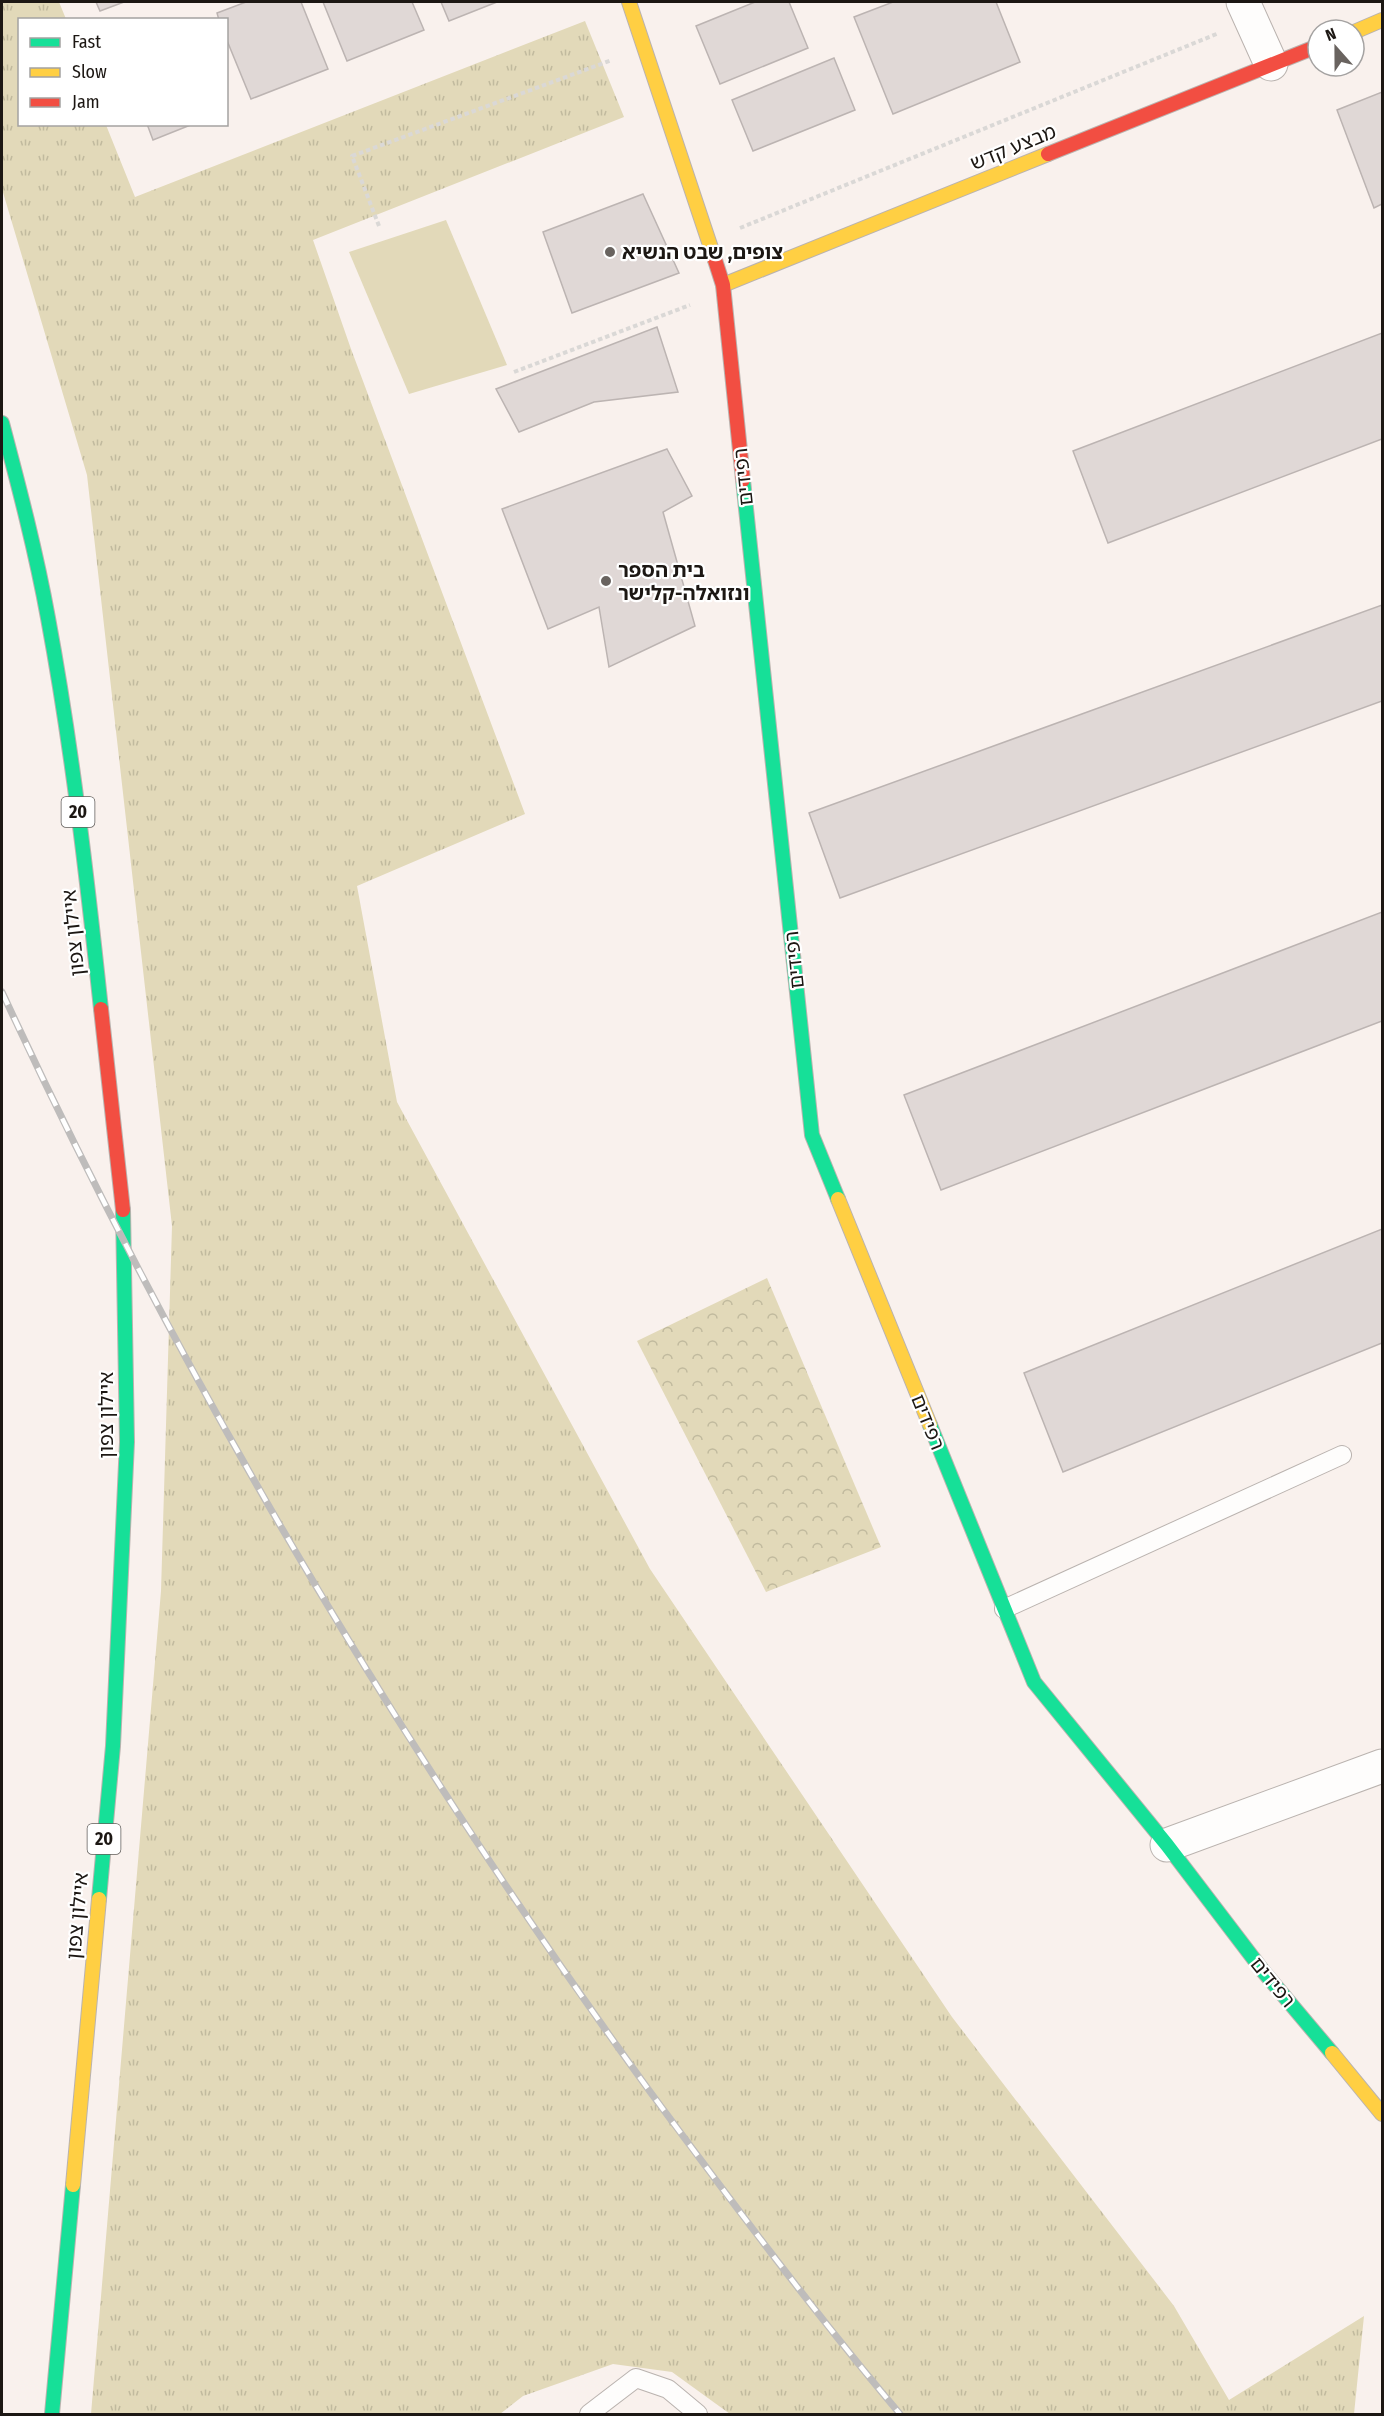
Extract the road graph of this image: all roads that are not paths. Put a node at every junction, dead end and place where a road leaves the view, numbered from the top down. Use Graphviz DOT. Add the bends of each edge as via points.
graph roads {
  1 [pos="629,2"];
  2 [pos="1247,11"];
  3 [pos="1383,20"];
  4 [pos="1366,27"];
  5 [pos="1306,51"];
  6 [pos="1271,64"];
  7 [pos="723,285"];
  8 [pos="2,423"];
  9 [pos="1342,1455"];
  10 [pos="1004,1609"];
  11 [pos="1383,1766"];
  12 [pos="1167,1845"];
  13 [pos="1383,2114"];
  14 [pos="52,2415"];
  15 [pos="589,2415"];
  16 [pos="698,2415"];
  1 -- 7 [label="main road, רפידים"];
  2 -- 6 [label="street"];
  3 -- 4 [label="main road"];
  5 -- 6 [label="main road, מבצע קדש"];
  6 -- 7 [label="main road, מבצע קדש"];
  7 -- 10 [label="main road, רפידים" via="812,1135"];
  8 -- 14 [label="main road, איילון צפון / 20" via="43,587 77,807 123,1206 125,1261 127,1442 113,1746"];
  9 -- 10 [label="lane"];
  10 -- 12 [label="main road, רפידים" via="1034,1682"];
  11 -- 12 [label="street"];
  12 -- 13 [label="main road, רפידים" via="1263,1971"];
  15 -- 16 [label="lane" via="636,2378 668,2389"];
}
